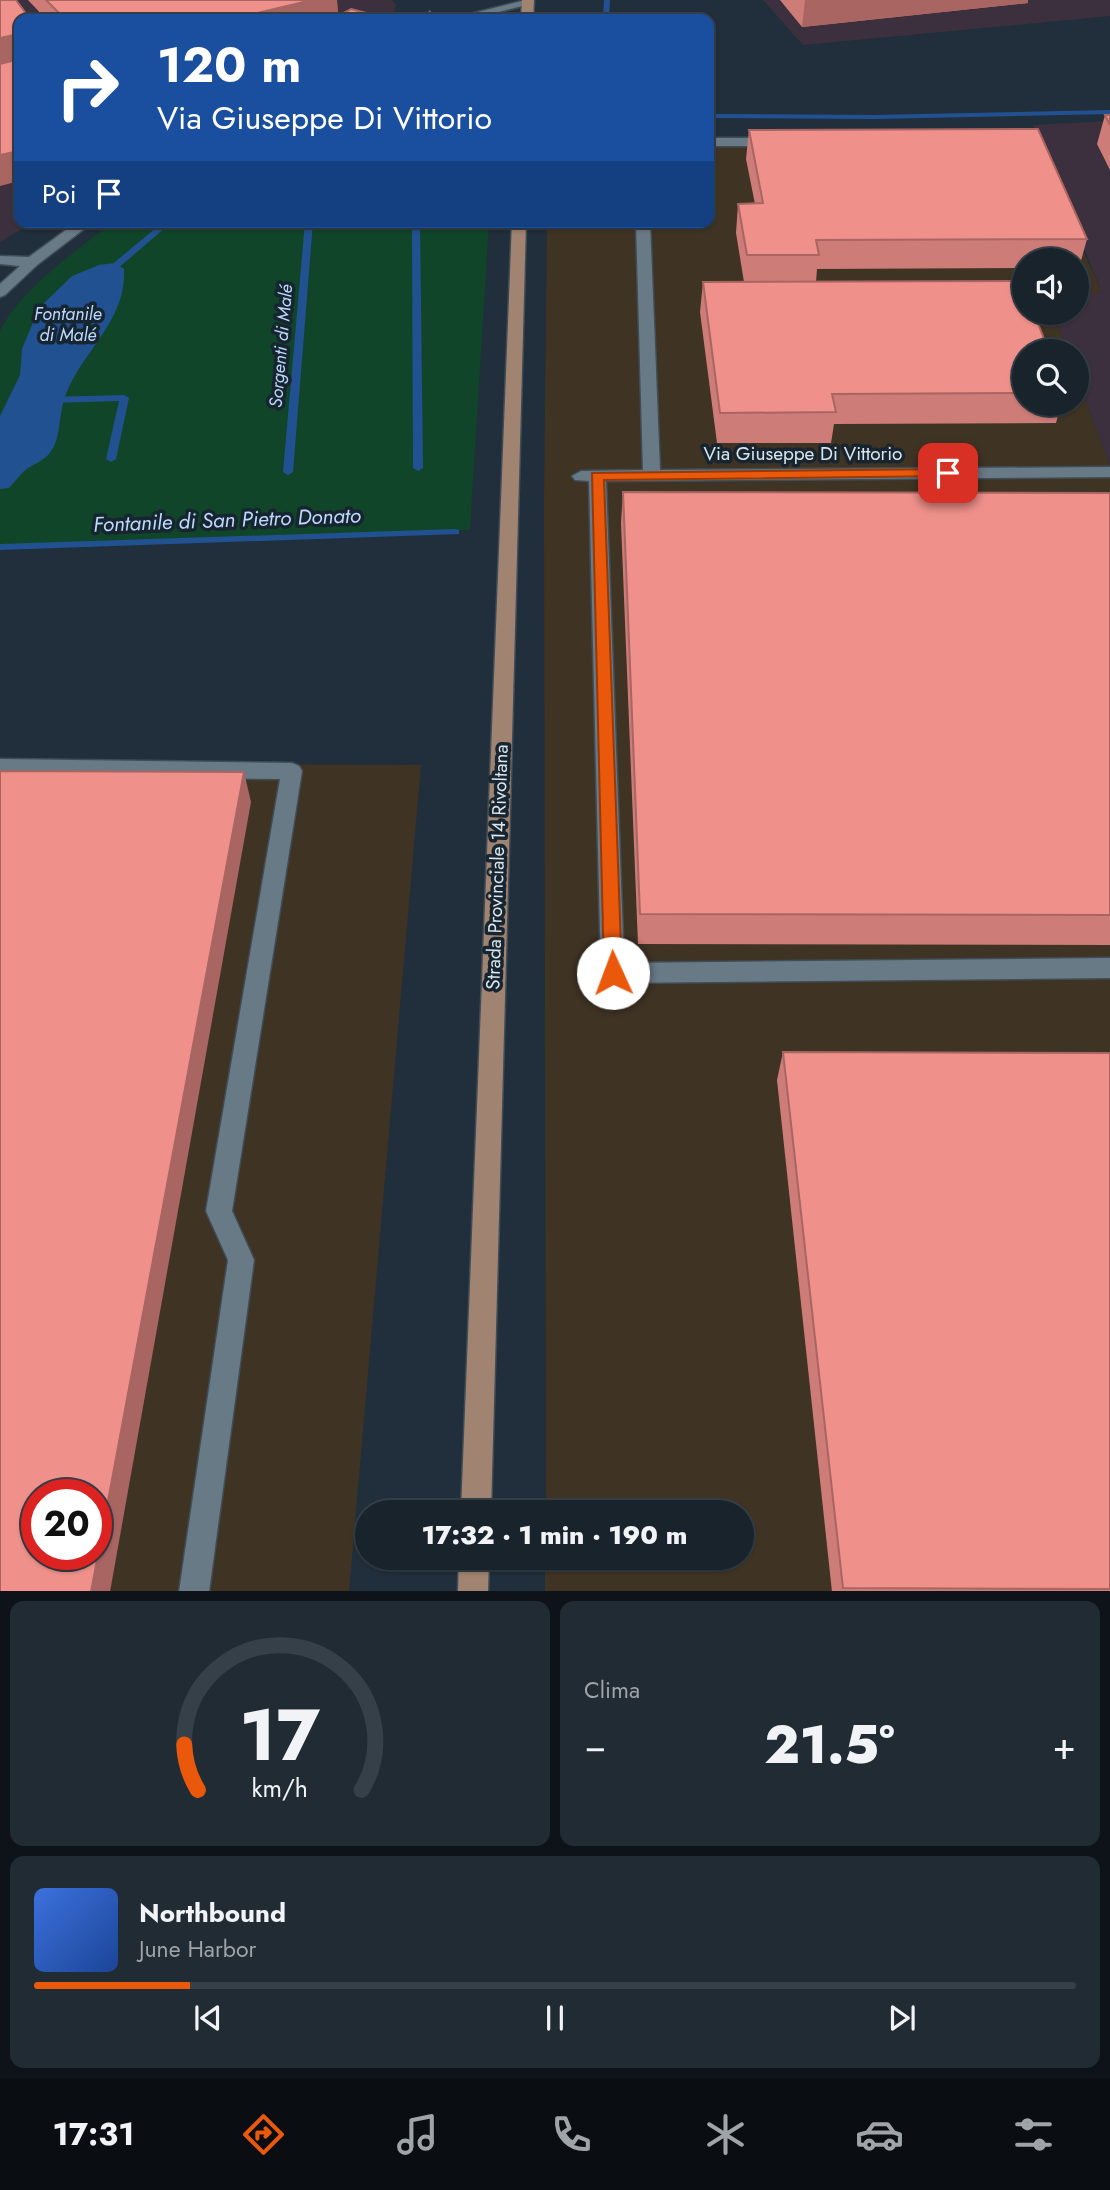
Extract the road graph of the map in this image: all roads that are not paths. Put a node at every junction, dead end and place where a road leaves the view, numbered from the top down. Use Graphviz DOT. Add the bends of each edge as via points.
graph roads {
  1 [pos="528,1"];
  2 [pos="476,14"];
  3 [pos="714,142"];
  4 [pos="791,142"];
  5 [pos="78,228"];
  6 [pos="519,228"];
  7 [pos="643,228"];
  8 [pos="0,260"];
  9 [pos="32,262"];
  10 [pos="0,292"];
  11 [pos="1110,472"];
  12 [pos="652,476"];
  13 [pos="0,767"];
  14 [pos="1110,968"];
  15 [pos="476,1500"];
  16 [pos="474,1570"];
  17 [pos="194,1591"];
  18 [pos="473,1591"];
  1 -- 2 [label="street"];
  3 -- 4 [label="street"];
  5 -- 9 [label="street"];
  6 -- 15 [label="main road, Strada Provinciale 14 Rivoltana"];
  7 -- 12 [label="street"];
  8 -- 9 [label="street"];
  9 -- 10 [label="street"];
  11 -- 12 [label="street, Via Giuseppe Di Vittorio"];
  12 -- 14 [label="street, Via Giuseppe Di Vittorio" via="589,476 613,973"];
  13 -- 17 [label="street" via="292,771 219,1211 241,1260"];
  16 -- 18 [label="main road"];
}
